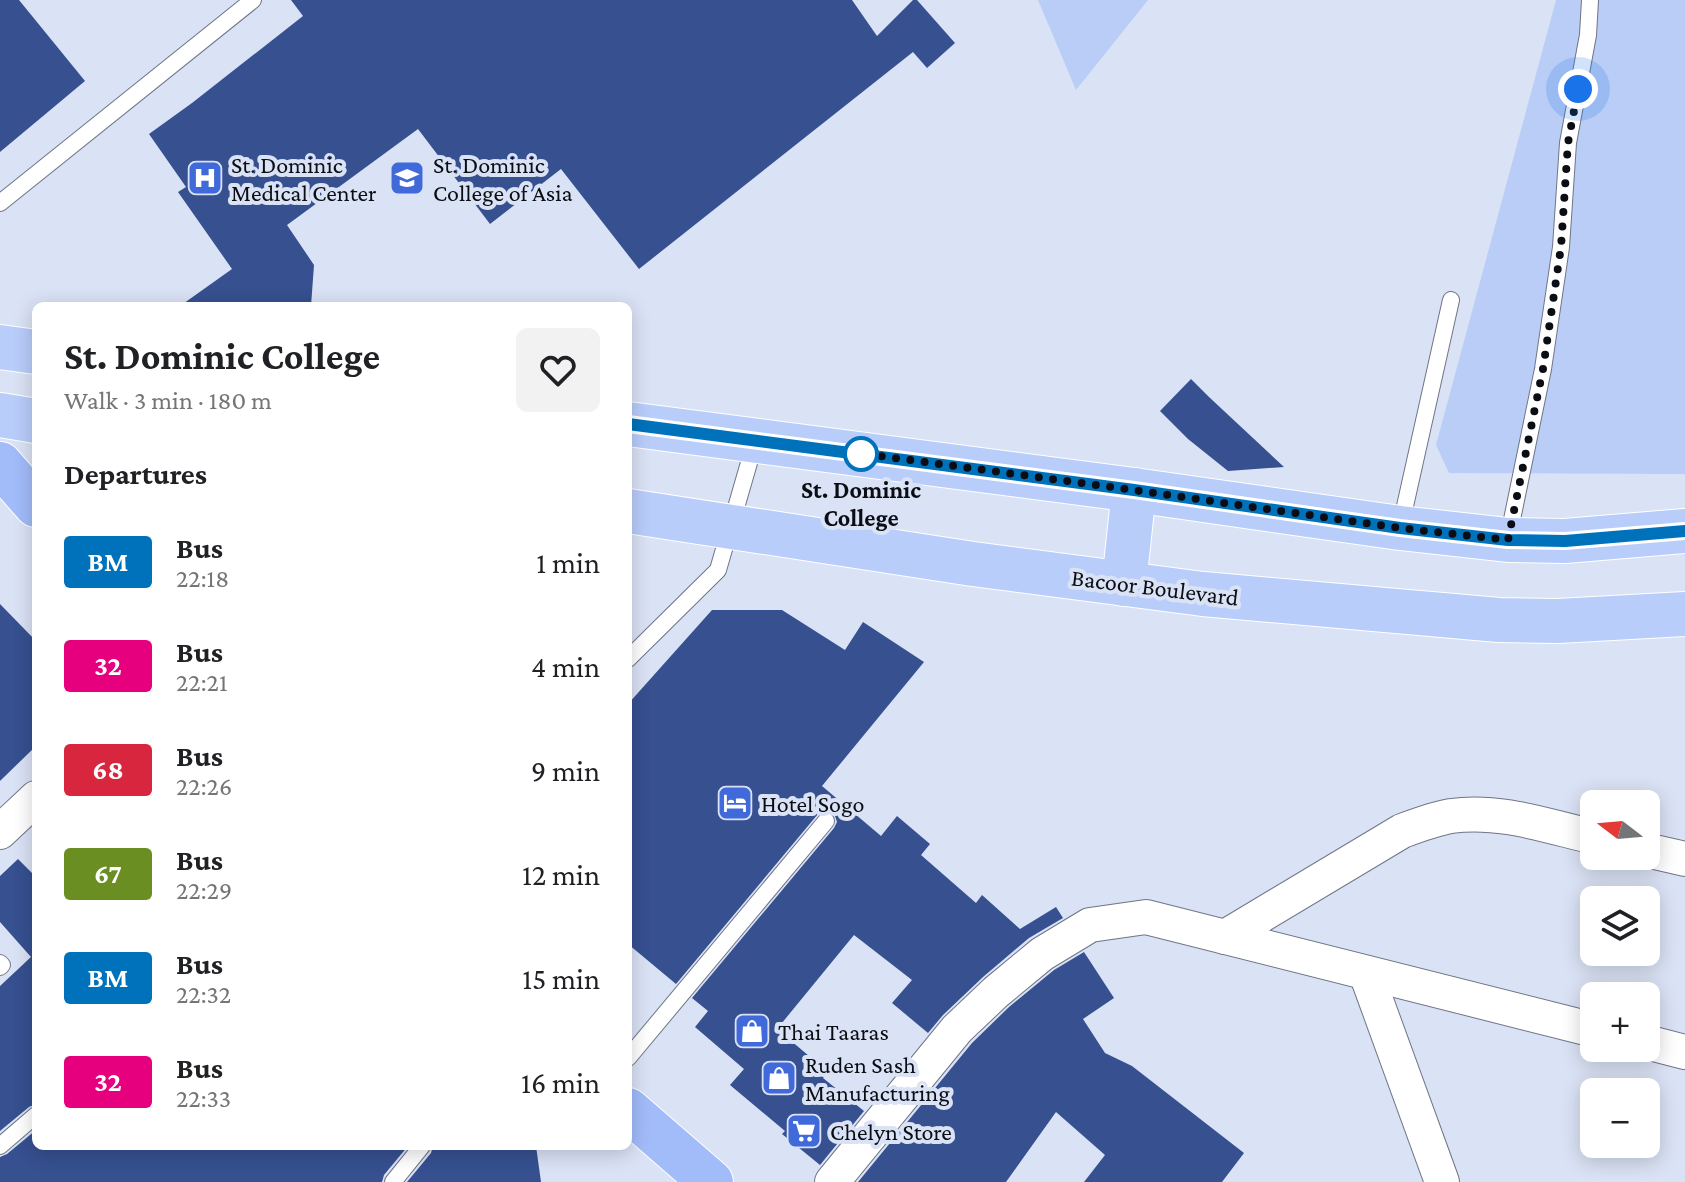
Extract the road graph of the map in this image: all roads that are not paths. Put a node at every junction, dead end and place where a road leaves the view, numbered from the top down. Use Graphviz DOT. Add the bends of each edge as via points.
graph roads {
  1 [pos="253,0"];
  2 [pos="1590,0"];
  3 [pos="0,203"];
  4 [pos="1451,300"];
  5 [pos="0,347"];
  6 [pos="32,351"];
  7 [pos="0,415"];
  8 [pos="32,420"];
  9 [pos="632,425"];
  10 [pos="755,440"];
  11 [pos="0,464"];
  12 [pos="1134,490"];
  13 [pos="32,500"];
  14 [pos="632,512"];
  15 [pos="730,527"];
  16 [pos="1400,528"];
  17 [pos="1685,531"];
  18 [pos="1508,540"];
  19 [pos="1124,584"];
  20 [pos="1685,614"];
  21 [pos="632,655"];
  22 [pos="32,802"];
  23 [pos="826,821"];
  24 [pos="0,832"];
  25 [pos="1580,834"];
  26 [pos="1660,853"];
  27 [pos="1685,859"];
  28 [pos="1225,937"];
  29 [pos="1366,973"];
  30 [pos="1580,1026"];
  31 [pos="1660,1046"];
  32 [pos="1685,1052"];
  33 [pos="632,1053"];
  34 [pos="632,1113"];
  35 [pos="32,1118"];
  36 [pos="0,1146"];
  37 [pos="419,1150"];
  38 [pos="393,1182"];
  39 [pos="711,1182"];
  40 [pos="832,1182"];
  41 [pos="1442,1182"];
  1 -- 3 [label="lane"];
  2 -- 18 [label="lane" via="1545,353"];
  4 -- 16 [label="lane"];
  5 -- 6 [label="main road"];
  7 -- 8 [label="main road"];
  9 -- 10 [label="main road"];
  10 -- 12 [label="main road"];
  10 -- 15 [label="lane"];
  11 -- 13 [label="highway"];
  12 -- 16 [label="main road"];
  12 -- 19 [label="main road"];
  14 -- 15 [label="main road, Bacoor Boulevard"];
  15 -- 19 [label="main road, Bacoor Boulevard"];
  15 -- 21 [label="lane" via="718,570"];
  16 -- 18 [label="main road"];
  17 -- 18 [label="main road"];
  19 -- 20 [label="main road, Bacoor Boulevard" via="1499,620"];
  22 -- 24 [label="street"];
  23 -- 33 [label="lane"];
  25 -- 28 [label="street" via="1497,815 1425,822"];
  26 -- 27 [label="street"];
  28 -- 29 [label="street"];
  28 -- 40 [label="street" via="1146,917 1090,925 1042,954 957,1029"];
  29 -- 30 [label="street"];
  29 -- 41 [label="street"];
  31 -- 32 [label="street"];
  34 -- 39 [label="highway"];
  35 -- 36 [label="lane"];
  37 -- 38 [label="lane"];
}
